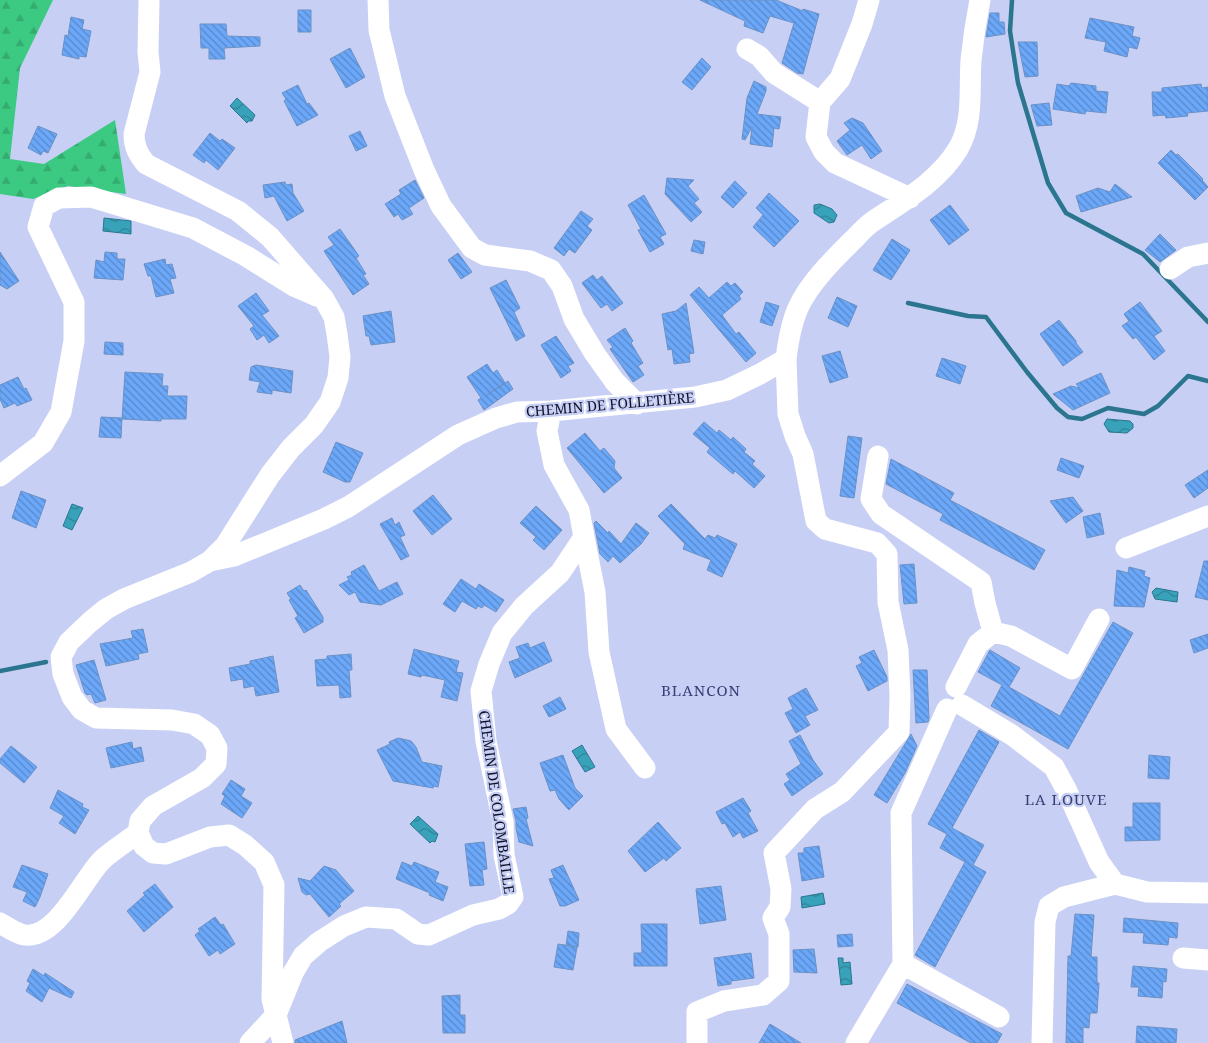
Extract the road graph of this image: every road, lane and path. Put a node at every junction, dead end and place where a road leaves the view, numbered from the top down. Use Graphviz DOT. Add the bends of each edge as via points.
graph roads {
  1 [pos="149,0"];
  2 [pos="378,0"];
  3 [pos="869,0"];
  4 [pos="980,0"];
  5 [pos="747,49"];
  6 [pos="820,102"];
  7 [pos="910,198"];
  8 [pos="1208,253"];
  9 [pos="1170,269"];
  10 [pos="324,299"];
  11 [pos="786,360"];
  12 [pos="637,404"];
  13 [pos="551,411"];
  14 [pos="878,456"];
  15 [pos="0,476"];
  16 [pos="1208,516"];
  17 [pos="584,537"];
  18 [pos="1126,548"];
  19 [pos="210,561"];
  20 [pos="1099,619"];
  21 [pos="994,632"];
  22 [pos="955,700"];
  23 [pos="646,768"];
  24 [pos="138,833"];
  25 [pos="1115,884"];
  26 [pos="1208,893"];
  27 [pos="0,923"];
  28 [pos="1183,958"];
  29 [pos="1208,960"];
  30 [pos="903,964"];
  31 [pos="276,1015"];
  32 [pos="999,1017"];
  33 [pos="250,1043"];
  34 [pos="283,1043"];
  35 [pos="697,1043"];
  36 [pos="856,1043"];
  37 [pos="1042,1043"];
  1 -- 10 [label="street" via="150,72 134,134 138,153 146,164 238,211 270,237"];
  2 -- 12 [label="street" via="379,30 395,96 442,206 472,248 485,255 530,261 551,270 595,354"];
  3 -- 6 [label="street" via="840,79"];
  4 -- 7 [label="street" via="971,61 968,126 958,149 939,173"];
  5 -- 6 [label="street" via="759,56 774,73"];
  6 -- 7 [label="street" via="816,137 824,152 835,163"];
  7 -- 11 [label="street" via="869,223 816,281 798,308 788,340"];
  8 -- 9 [label="street" via="1188,257"];
  10 -- 15 [label="street" via="294,286 193,228 91,197 59,198 44,206 38,226 74,302 74,341 61,412 43,443"];
  10 -- 19 [label="street" via="334,318 340,357 338,378 330,402 270,474 224,546"];
  11 -- 12 [label="street, CHEMIN DE FOLLETIÈRE" via="728,390"];
  11 -- 35 [label="street" via="788,414 803,454 816,521 825,529 877,543 887,554 888,602 898,650 899,732 842,792 815,809 774,853 781,889 780,908 772,918 779,934 778,981 763,995 724,1001 696,1012"];
  12 -- 13 [label="street, CHEMIN DE FOLLETIÈRE"];
  13 -- 17 [label="street" via="548,431 554,465 579,510"];
  13 -- 19 [label="street, CHEMIN DE FOLLETIÈRE" via="517,412 473,428 348,507 250,550"];
  14 -- 21 [label="street" via="871,499 881,514 981,582"];
  16 -- 18 [label="street"];
  17 -- 23 [label="street" via="595,592 599,652 616,730"];
  17 -- 31 [label="street, CHEMIN DE COLOMBAILLE" via="560,573 524,606 502,633 481,691 512,897 508,904 473,915 429,935 418,934 396,919 366,917 344,926 303,956"];
  19 -- 24 [label="street" via="106,610 69,642 61,657 63,674 72,697 82,710 96,718 172,720 194,724 210,735 217,748 216,764 202,778 154,806 140,821"];
  20 -- 21 [label="street" via="1072,668 1011,636"];
  21 -- 22 [label="street" via="978,644"];
  22 -- 25 [label="street" via="1012,735 1054,768 1099,862"];
  22 -- 30 [label="street" via="902,813"];
  24 -- 27 [label="street" via="102,861 60,916 41,933 24,935"];
  24 -- 31 [label="street" via="144,846 153,853 166,854 210,837 229,835 264,862 274,885 272,989"];
  25 -- 26 [label="street" via="1147,892"];
  25 -- 37 [label="street" via="1064,897 1049,906 1045,922"];
  28 -- 29 [label="street"];
  30 -- 32 [label="street"];
  30 -- 36 [label="street"];
  31 -- 33 [label="street, CHEMIN DE COLOMBAILLE"];
  31 -- 34 [label="street"];
}
